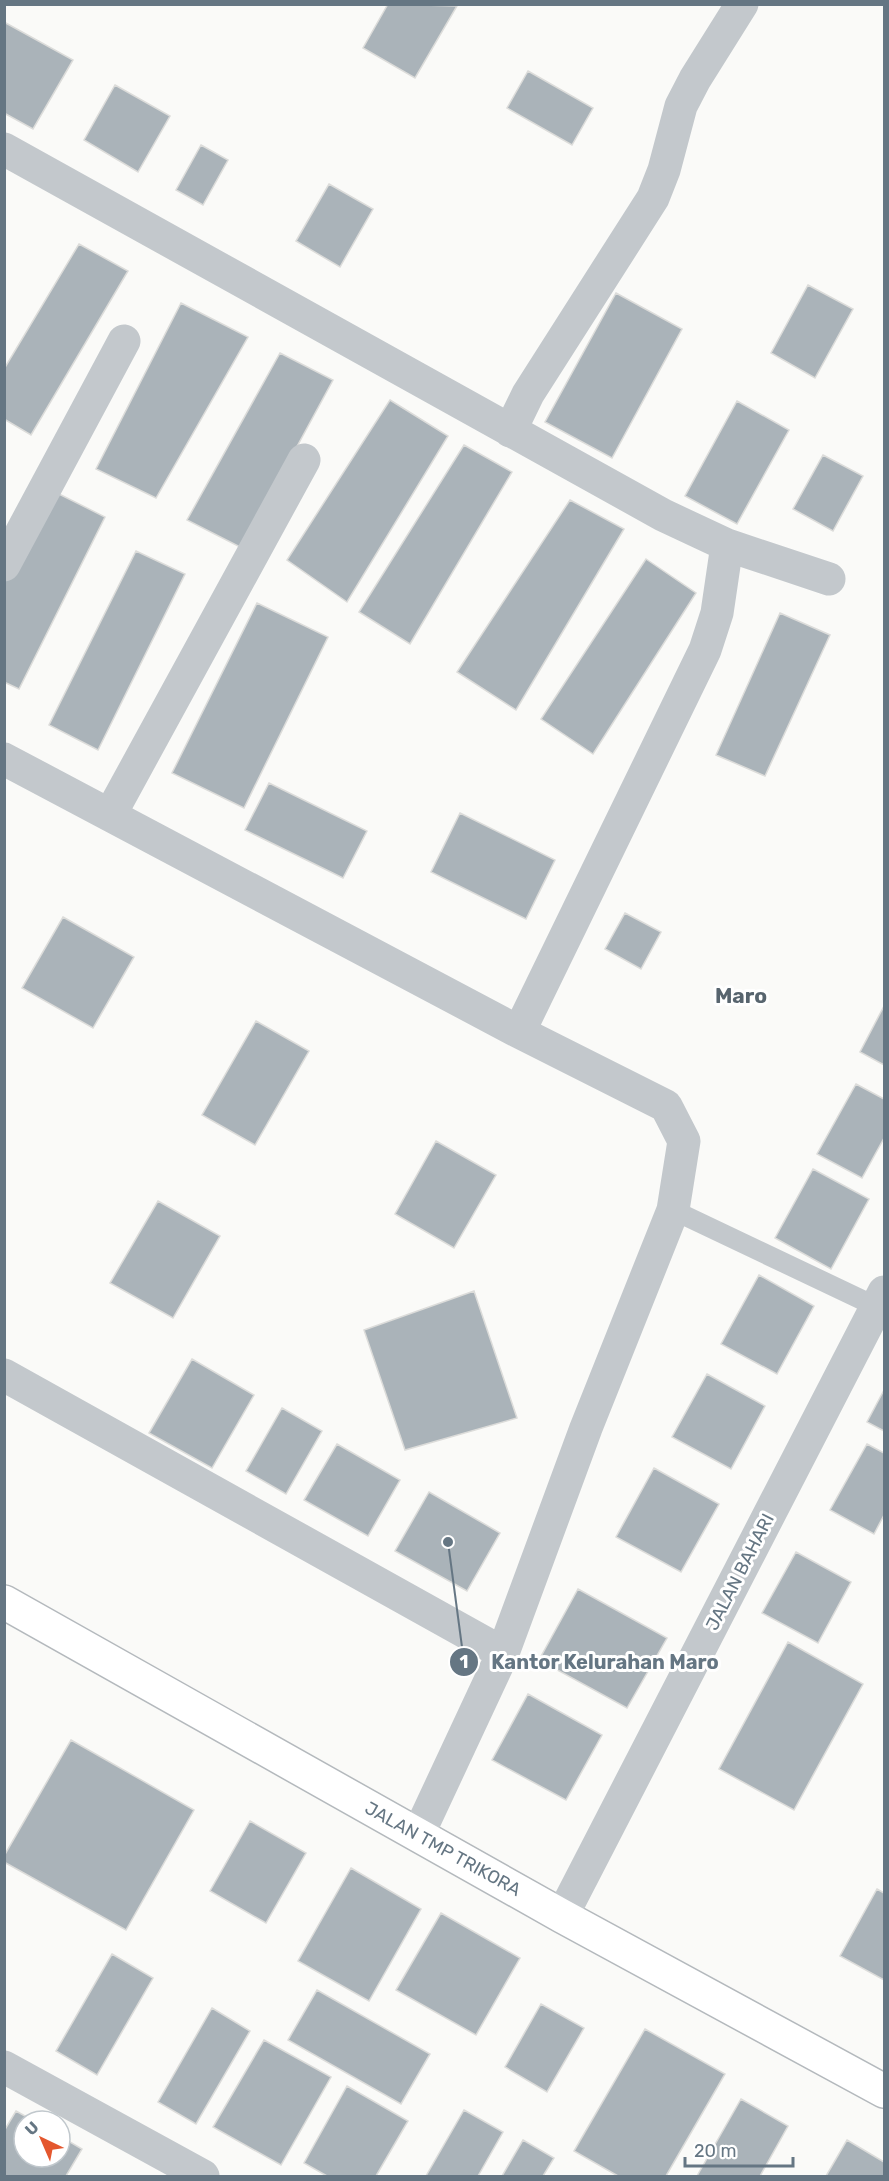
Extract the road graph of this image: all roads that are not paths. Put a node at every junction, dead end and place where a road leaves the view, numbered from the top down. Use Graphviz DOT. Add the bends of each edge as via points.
graph roads {
  1 [pos="742,4"];
  2 [pos="4,149"];
  3 [pos="124,341"];
  4 [pos="510,431"];
  5 [pos="304,460"];
  6 [pos="727,545"];
  7 [pos="4,565"];
  8 [pos="829,579"];
  9 [pos="4,759"];
  10 [pos="110,815"];
  11 [pos="519,1032"];
  12 [pos="673,1210"];
  13 [pos="881,1299"];
  14 [pos="4,1375"];
  15 [pos="4,1602"];
  16 [pos="503,1653"];
  17 [pos="418,1835"];
  18 [pos="562,1916"];
  19 [pos="4,2067"];
  20 [pos="885,2091"];
  21 [pos="203,2176"];
  1 -- 4 [label="street" via="681,106 664,170 652,198 528,394"];
  2 -- 4 [label="street"];
  3 -- 7 [label="street"];
  4 -- 6 [label="street" via="663,515"];
  5 -- 10 [label="street"];
  6 -- 8 [label="street"];
  6 -- 11 [label="street" via="717,613 705,650"];
  9 -- 10 [label="street"];
  10 -- 11 [label="street"];
  11 -- 12 [label="street" via="666,1106 684,1141"];
  12 -- 13 [label="lane"];
  12 -- 16 [label="street" via="586,1428"];
  13 -- 18 [label="street, JALAN BAHARI"];
  14 -- 16 [label="street"];
  15 -- 17 [label="highway, JALAN TMP TRIKORA"];
  16 -- 17 [label="street"];
  17 -- 18 [label="highway, JALAN TMP TRIKORA"];
  18 -- 20 [label="highway, JALAN TMP TRIKORA"];
  19 -- 21 [label="street"];
}
